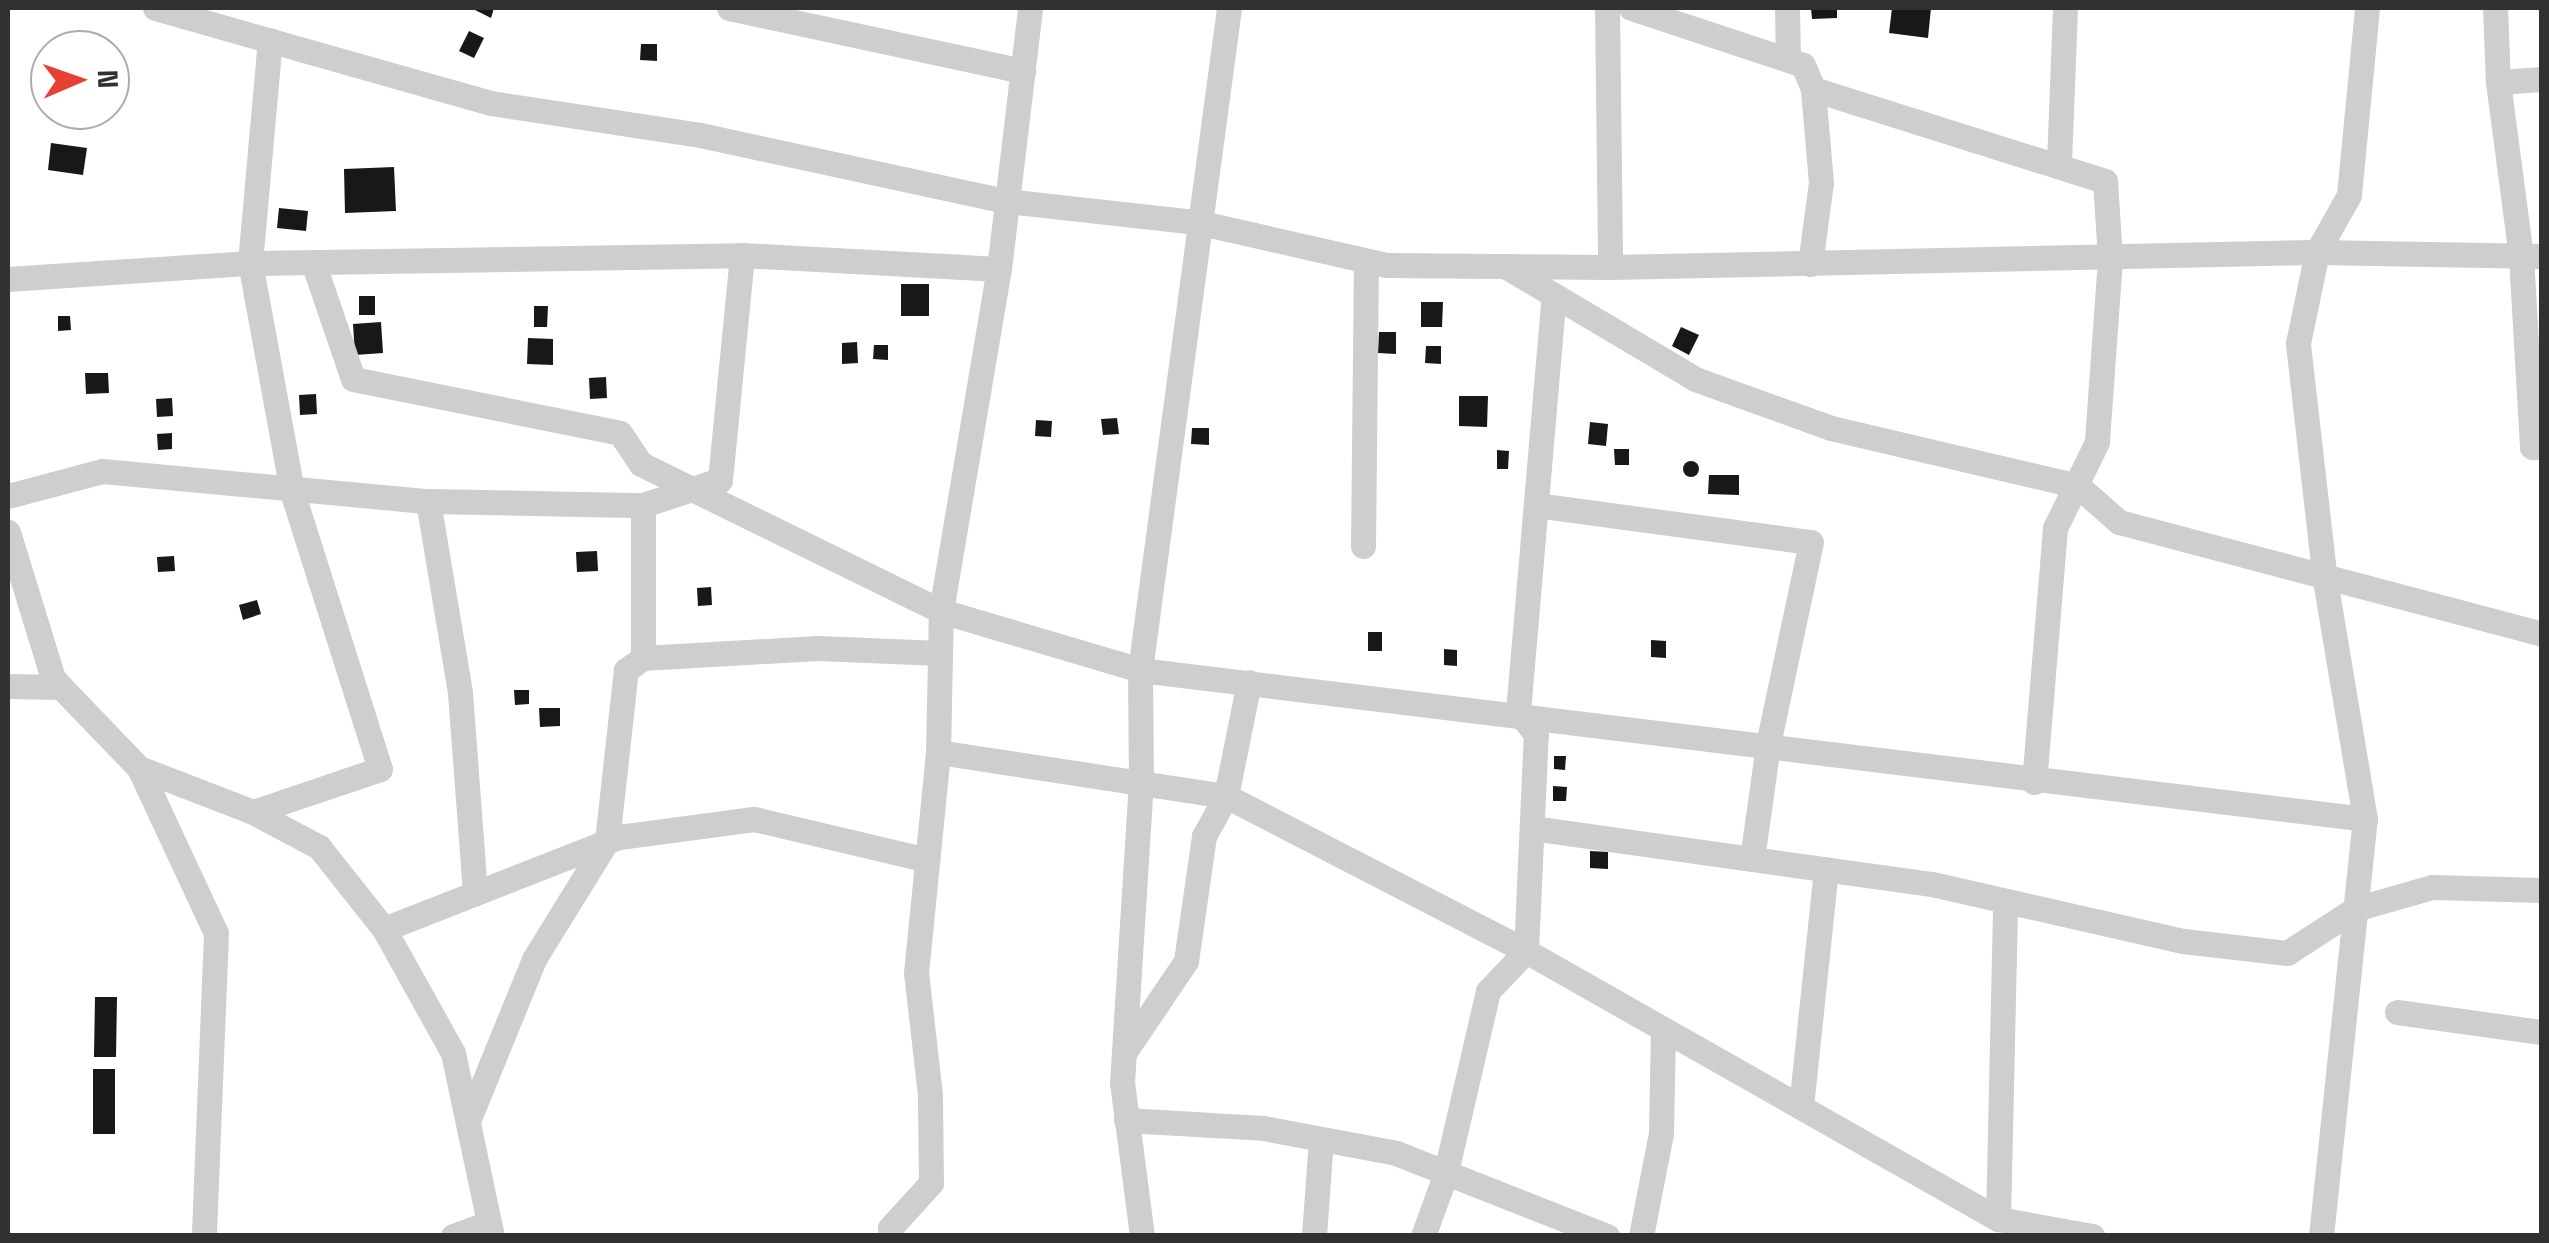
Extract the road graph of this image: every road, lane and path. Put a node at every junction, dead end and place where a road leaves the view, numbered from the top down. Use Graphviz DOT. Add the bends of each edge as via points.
graph roads {
  1 [pos="158,8"];
  2 [pos="729,8"];
  3 [pos="1030,8"];
  4 [pos="1229,8"];
  5 [pos="1607,8"];
  6 [pos="1631,8"];
  7 [pos="1787,8"];
  8 [pos="2060,8"];
  9 [pos="2367,8"];
  10 [pos="2496,8"];
  11 [pos="270,40"];
  12 [pos="1788,60"];
  13 [pos="1023,71"];
  14 [pos="2542,79"];
  15 [pos="2498,82"];
  16 [pos="1813,89"];
  17 [pos="2060,164"];
  18 [pos="1006,201"];
  19 [pos="1197,222"];
  20 [pos="2317,252"];
  21 [pos="742,255"];
  22 [pos="2531,256"];
  23 [pos="2110,259"];
  24 [pos="1366,261"];
  25 [pos="250,263"];
  26 [pos="314,264"];
  27 [pos="1810,264"];
  28 [pos="1504,266"];
  29 [pos="1610,268"];
  30 [pos="999,269"];
  31 [pos="8,279"];
  32 [pos="1554,296"];
  33 [pos="2542,448"];
  34 [pos="2078,486"];
  35 [pos="292,491"];
  36 [pos="699,492"];
  37 [pos="8,496"];
  38 [pos="428,500"];
  39 [pos="643,506"];
  40 [pos="1536,506"];
  41 [pos="8,532"];
  42 [pos="1363,546"];
  43 [pos="2325,581"];
  44 [pos="941,611"];
  45 [pos="2542,634"];
  46 [pos="940,653"];
  47 [pos="643,658"];
  48 [pos="1140,670"];
  49 [pos="1249,682"];
  50 [pos="8,686"];
  51 [pos="62,687"];
  52 [pos="1518,712"];
  53 [pos="1768,745"];
  54 [pos="938,752"];
  55 [pos="139,768"];
  56 [pos="2034,782"];
  57 [pos="1141,784"];
  58 [pos="1226,796"];
  59 [pos="254,812"];
  60 [pos="2365,820"];
  61 [pos="1532,828"];
  62 [pos="607,841"];
  63 [pos="1752,859"];
  64 [pos="927,860"];
  65 [pos="1826,869"];
  66 [pos="2542,890"];
  67 [pos="475,893"];
  68 [pos="2005,900"];
  69 [pos="2356,909"];
  70 [pos="384,928"];
  71 [pos="1526,951"];
  72 [pos="2397,1012"];
  73 [pos="1663,1029"];
  74 [pos="2542,1032"];
  75 [pos="1124,1054"];
  76 [pos="1801,1107"];
  77 [pos="1126,1120"];
  78 [pos="468,1121"];
  79 [pos="1321,1139"];
  80 [pos="1445,1176"];
  81 [pos="1998,1220"];
  82 [pos="491,1229"];
  83 [pos="1581,1231"];
  84 [pos="204,1236"];
  85 [pos="453,1236"];
  86 [pos="892,1236"];
  87 [pos="1142,1236"];
  88 [pos="1314,1236"];
  89 [pos="1423,1236"];
  90 [pos="1607,1236"];
  91 [pos="1642,1236"];
  92 [pos="2092,1236"];
  93 [pos="2321,1236"];
  1 -- 11 [label="street"];
  2 -- 13 [label="street"];
  3 -- 13 [label="street"];
  4 -- 19 [label="street"];
  5 -- 29 [label="street"];
  6 -- 12 [label="street"];
  7 -- 12 [label="street"];
  8 -- 17 [label="street"];
  9 -- 20 [label="street" via="2349,195"];
  10 -- 15 [label="street"];
  11 -- 18 [label="street" via="491,102 700,135"];
  11 -- 25 [label="street"];
  12 -- 16 [label="street" via="1803,64"];
  13 -- 18 [label="street"];
  14 -- 15 [label="street"];
  15 -- 22 [label="street"];
  16 -- 17 [label="street"];
  16 -- 27 [label="street" via="1821,182"];
  17 -- 23 [label="street" via="2105,181"];
  18 -- 19 [label="street"];
  18 -- 30 [label="street"];
  19 -- 24 [label="street"];
  19 -- 48 [label="street"];
  20 -- 22 [label="street"];
  20 -- 23 [label="street"];
  20 -- 43 [label="street" via="2298,343"];
  21 -- 26 [label="street"];
  21 -- 30 [label="street"];
  21 -- 36 [label="street" via="720,480"];
  22 -- 33 [label="street" via="2532,447"];
  23 -- 27 [label="street"];
  23 -- 34 [label="street" via="2097,442"];
  24 -- 28 [label="street"];
  24 -- 42 [label="street"];
  25 -- 26 [label="street"];
  25 -- 31 [label="street"];
  25 -- 35 [label="street"];
  26 -- 36 [label="street" via="354,379 620,433 641,464"];
  27 -- 29 [label="street"];
  28 -- 29 [label="street"];
  28 -- 32 [label="street"];
  30 -- 44 [label="street"];
  32 -- 34 [label="street" via="1695,380 1831,428"];
  32 -- 40 [label="street"];
  34 -- 43 [label="street" via="2119,522"];
  34 -- 56 [label="street" via="2055,528"];
  35 -- 37 [label="street" via="102,471"];
  35 -- 38 [label="street"];
  35 -- 59 [label="street" via="380,769"];
  36 -- 39 [label="street"];
  36 -- 44 [label="street"];
  38 -- 39 [label="street"];
  38 -- 67 [label="street" via="460,693"];
  39 -- 47 [label="street"];
  40 -- 52 [label="street"];
  40 -- 53 [label="street" via="1811,542"];
  41 -- 51 [label="street" via="53,678"];
  43 -- 45 [label="street"];
  43 -- 60 [label="street"];
  44 -- 46 [label="street"];
  44 -- 48 [label="street"];
  46 -- 47 [label="street" via="818,648"];
  46 -- 54 [label="street"];
  47 -- 62 [label="street" via="626,670"];
  48 -- 49 [label="street"];
  48 -- 57 [label="street"];
  49 -- 52 [label="street"];
  49 -- 58 [label="street"];
  50 -- 51 [label="street"];
  51 -- 55 [label="street"];
  52 -- 53 [label="street"];
  52 -- 61 [label="street" via="1536,734"];
  53 -- 56 [label="street"];
  53 -- 63 [label="street"];
  54 -- 57 [label="street"];
  54 -- 64 [label="street"];
  55 -- 59 [label="street"];
  55 -- 84 [label="street" via="216,933"];
  56 -- 60 [label="street"];
  57 -- 58 [label="street"];
  57 -- 75 [label="street"];
  58 -- 71 [label="street"];
  58 -- 75 [label="street" via="1204,836 1186,961"];
  59 -- 70 [label="street" via="319,847"];
  60 -- 69 [label="street"];
  61 -- 63 [label="street"];
  61 -- 71 [label="street"];
  62 -- 64 [label="street" via="754,819"];
  62 -- 67 [label="street"];
  62 -- 78 [label="street" via="534,960"];
  63 -- 65 [label="street"];
  64 -- 86 [label="street" via="916,973 930,1095 930,1183 890,1228"];
  65 -- 68 [label="street"];
  65 -- 76 [label="street"];
  66 -- 69 [label="street" via="2432,888"];
  67 -- 70 [label="street"];
  68 -- 69 [label="street" via="2183,942 2287,953"];
  68 -- 81 [label="street"];
  69 -- 93 [label="street"];
  70 -- 78 [label="street" via="453,1053"];
  71 -- 73 [label="street"];
  71 -- 80 [label="street" via="1488,990"];
  72 -- 74 [label="street"];
  73 -- 76 [label="street"];
  73 -- 91 [label="street" via="1661,1133"];
  75 -- 77 [label="street"];
  76 -- 81 [label="street"];
  77 -- 79 [label="street" via="1263,1128"];
  77 -- 87 [label="street"];
  78 -- 82 [label="street"];
  79 -- 80 [label="street" via="1396,1153"];
  79 -- 88 [label="street"];
  80 -- 83 [label="street"];
  80 -- 89 [label="street"];
  81 -- 92 [label="street"];
  82 -- 85 [label="street"];
  83 -- 90 [label="street"];
}
